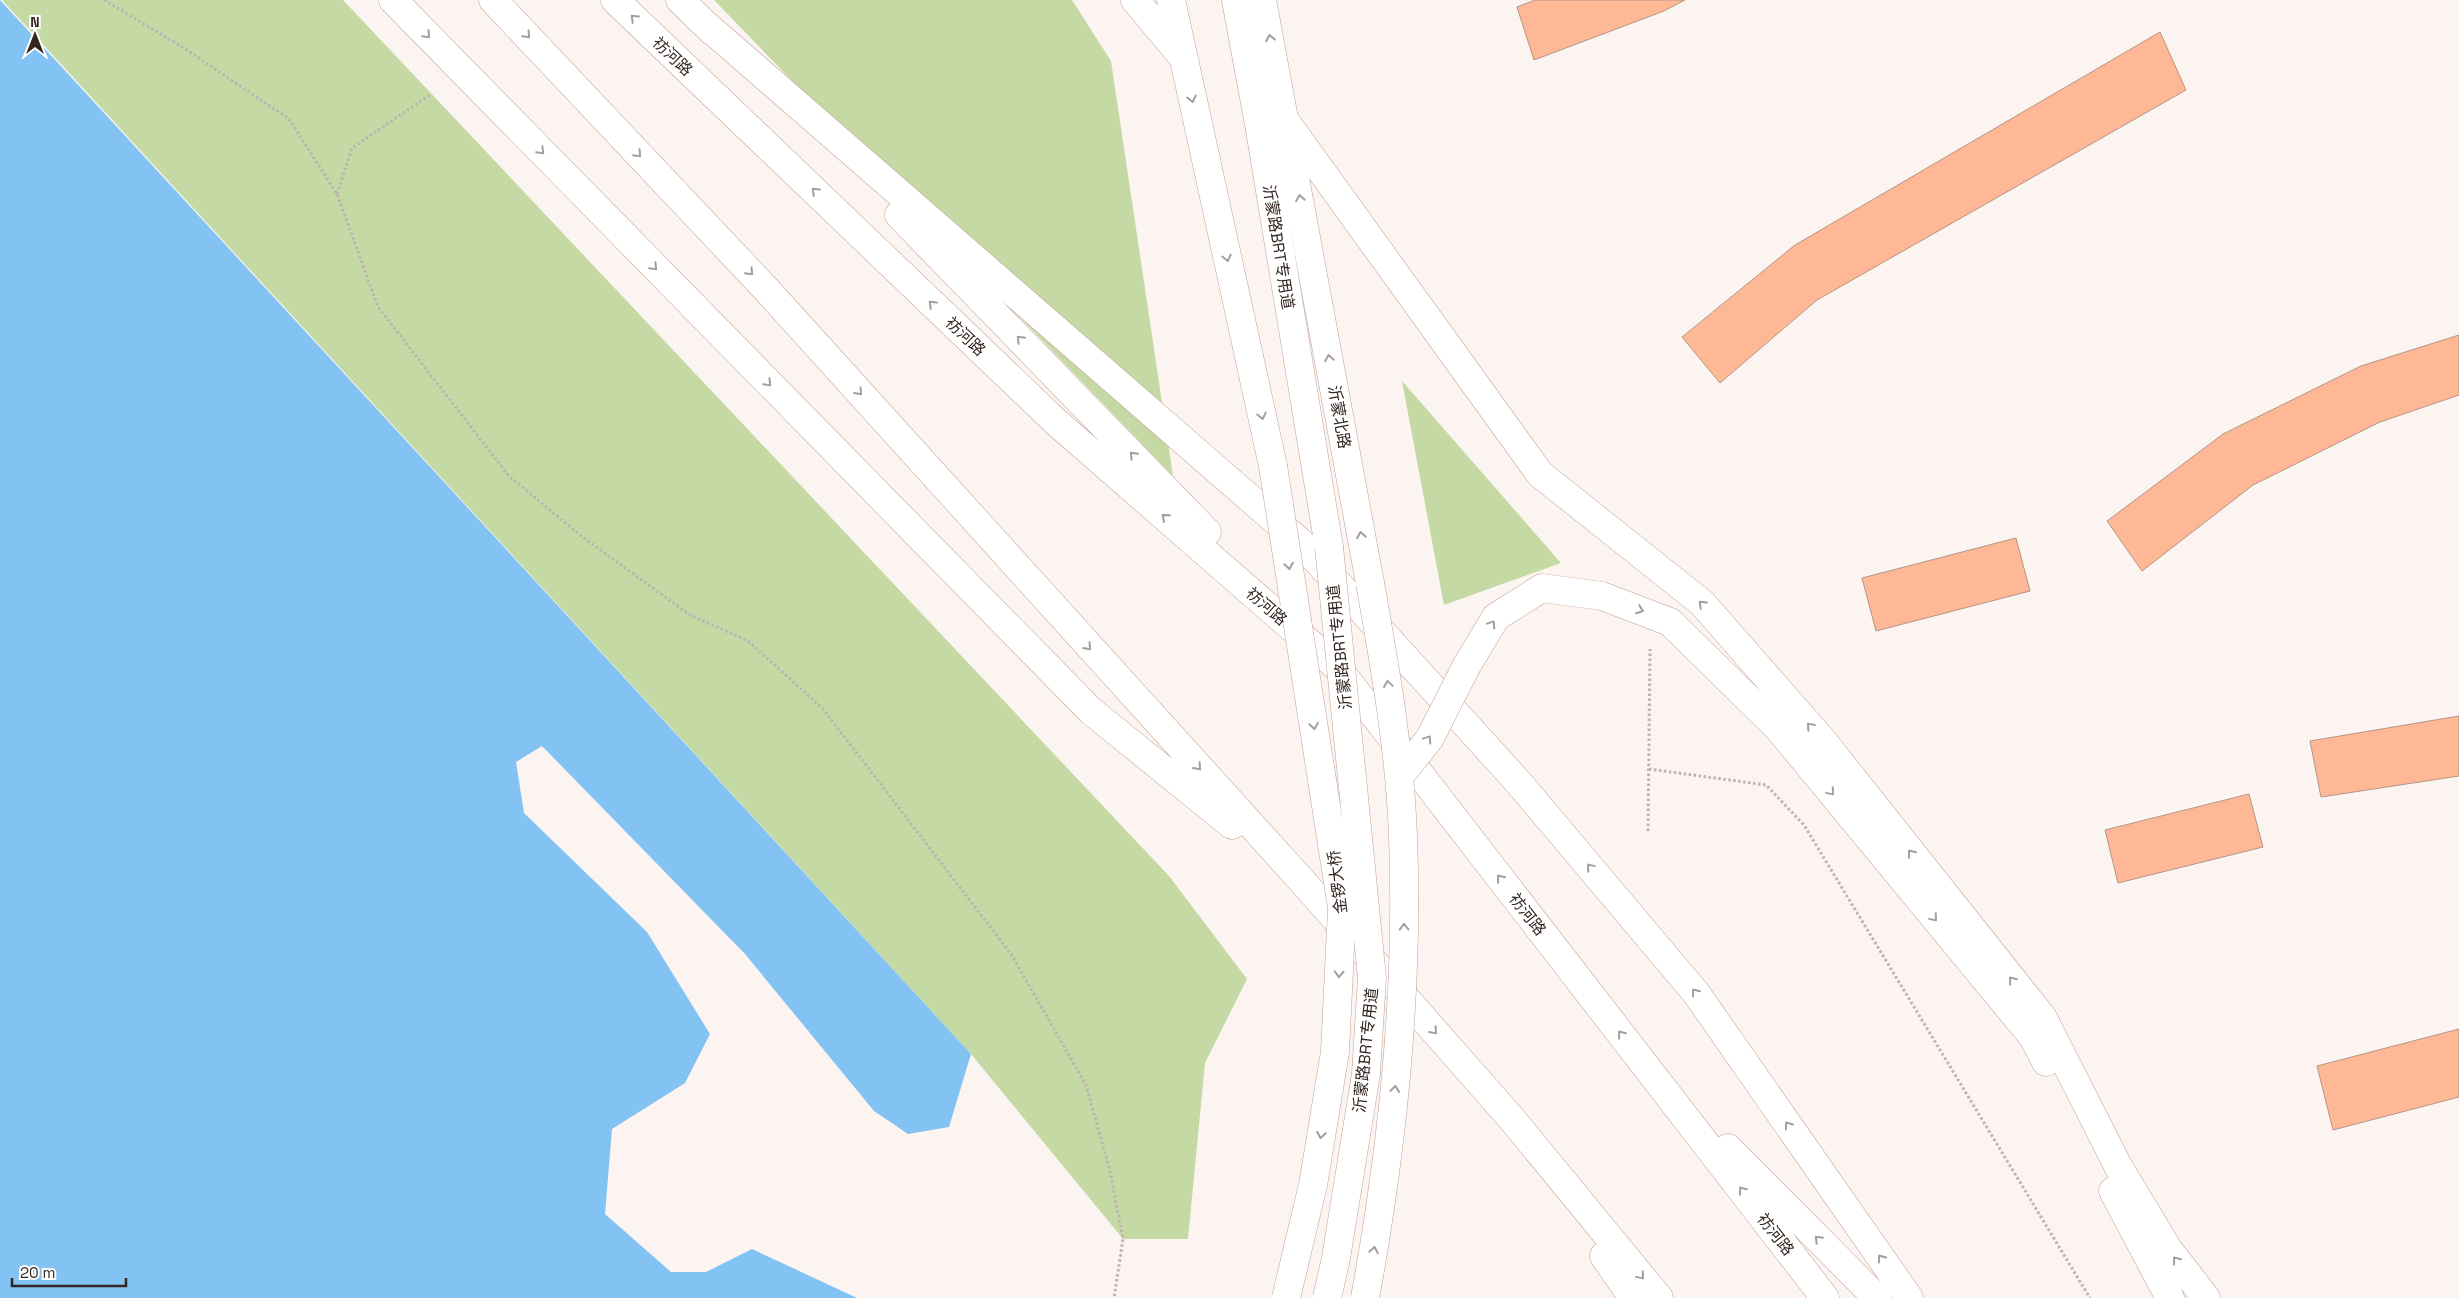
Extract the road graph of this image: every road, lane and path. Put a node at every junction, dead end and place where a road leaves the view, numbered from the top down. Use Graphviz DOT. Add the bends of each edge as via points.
graph roads {
  1 [pos="104,0"];
  2 [pos="393,0"];
  3 [pos="494,0"];
  4 [pos="615,0"];
  5 [pos="1135,0"];
  6 [pos="1171,0"];
  7 [pos="1236,0"];
  8 [pos="1262,0"];
  9 [pos="689,9"];
  10 [pos="1182,56"];
  11 [pos="431,94"];
  12 [pos="1286,122"];
  13 [pos="337,194"];
  14 [pos="1650,644"];
  15 [pos="1337,666"];
  16 [pos="1649,769"];
  17 [pos="1399,777"];
  18 [pos="1648,832"];
  19 [pos="1303,882"];
  20 [pos="1646,1066"];
  21 [pos="1511,1118"];
  22 [pos="1114,1298"];
  23 [pos="1286,1298"];
  24 [pos="1326,1298"];
  25 [pos="1365,1298"];
  26 [pos="1633,1298"];
  27 [pos="1660,1298"];
  28 [pos="1825,1298"];
  29 [pos="1877,1298"];
  30 [pos="1909,1298"];
  31 [pos="2090,1298"];
  32 [pos="2170,1298"];
  33 [pos="2206,1298"];
  1 -- 13 [label="path" via="187,50 289,120"];
  2 -- 19 [label="main road, one-way" via="1091,711"];
  3 -- 19 [label="main road, one-way" via="766,289"];
  15 -- 4 [label="main road, 祊河路, one-way" via="1056,422"];
  5 -- 10 [label="main road"];
  6 -- 10 [label="main road"];
  7 -- 24 [label="main road, 沂蒙路BRT专用道, bridge" via="1329,547 1372,978 1366,1074 1336,1258"];
  12 -- 8 [label="main road, 沂蒙北路, one-way"];
  15 -- 9 [label="main road, one-way" via="926,242"];
  30 -- 9 [label="main road, one-way" via="1696,993 1519,783 1300,542"];
  10 -- 23 [label="main road, 金锣大桥, one-way, bridge" via="1273,466 1342,908 1335,1052 1313,1185"];
  11 -- 13 [label="path" via="352,148"];
  17 -- 12 [label="main road, 沂蒙北路, one-way, bridge" via="1388,684"];
  33 -- 12 [label="main road, one-way" via="2168,1249 2118,1166 2042,1018 1823,741 1702,603 1540,474"];
  13 -- 22 [label="path" via="378,307 509,476 581,536 690,615 748,641 823,709 1011,954 1086,1084 1110,1171 1122,1239"];
  14 -- 16 [label="path"];
  20 -- 15 [label="main road, 祊河路, one-way"];
  16 -- 18 [label="path"];
  16 -- 31 [label="path" via="1766,785 1804,825"];
  25 -- 17 [label="main road, 沂蒙北路, one-way, bridge" via="1382,1207 1400,1046 1404,942"];
  17 -- 32 [label="main road, one-way, bridge" via="1430,738 1496,617 1542,588 1602,596 1670,622 1779,729 2033,1037"];
  19 -- 21 [label="main road, one-way"];
  28 -- 20 [label="main road, 祊河路, one-way"];
  29 -- 20 [label="main road, one-way"];
  21 -- 26 [label="main road"];
  21 -- 27 [label="main road, one-way"];
}
